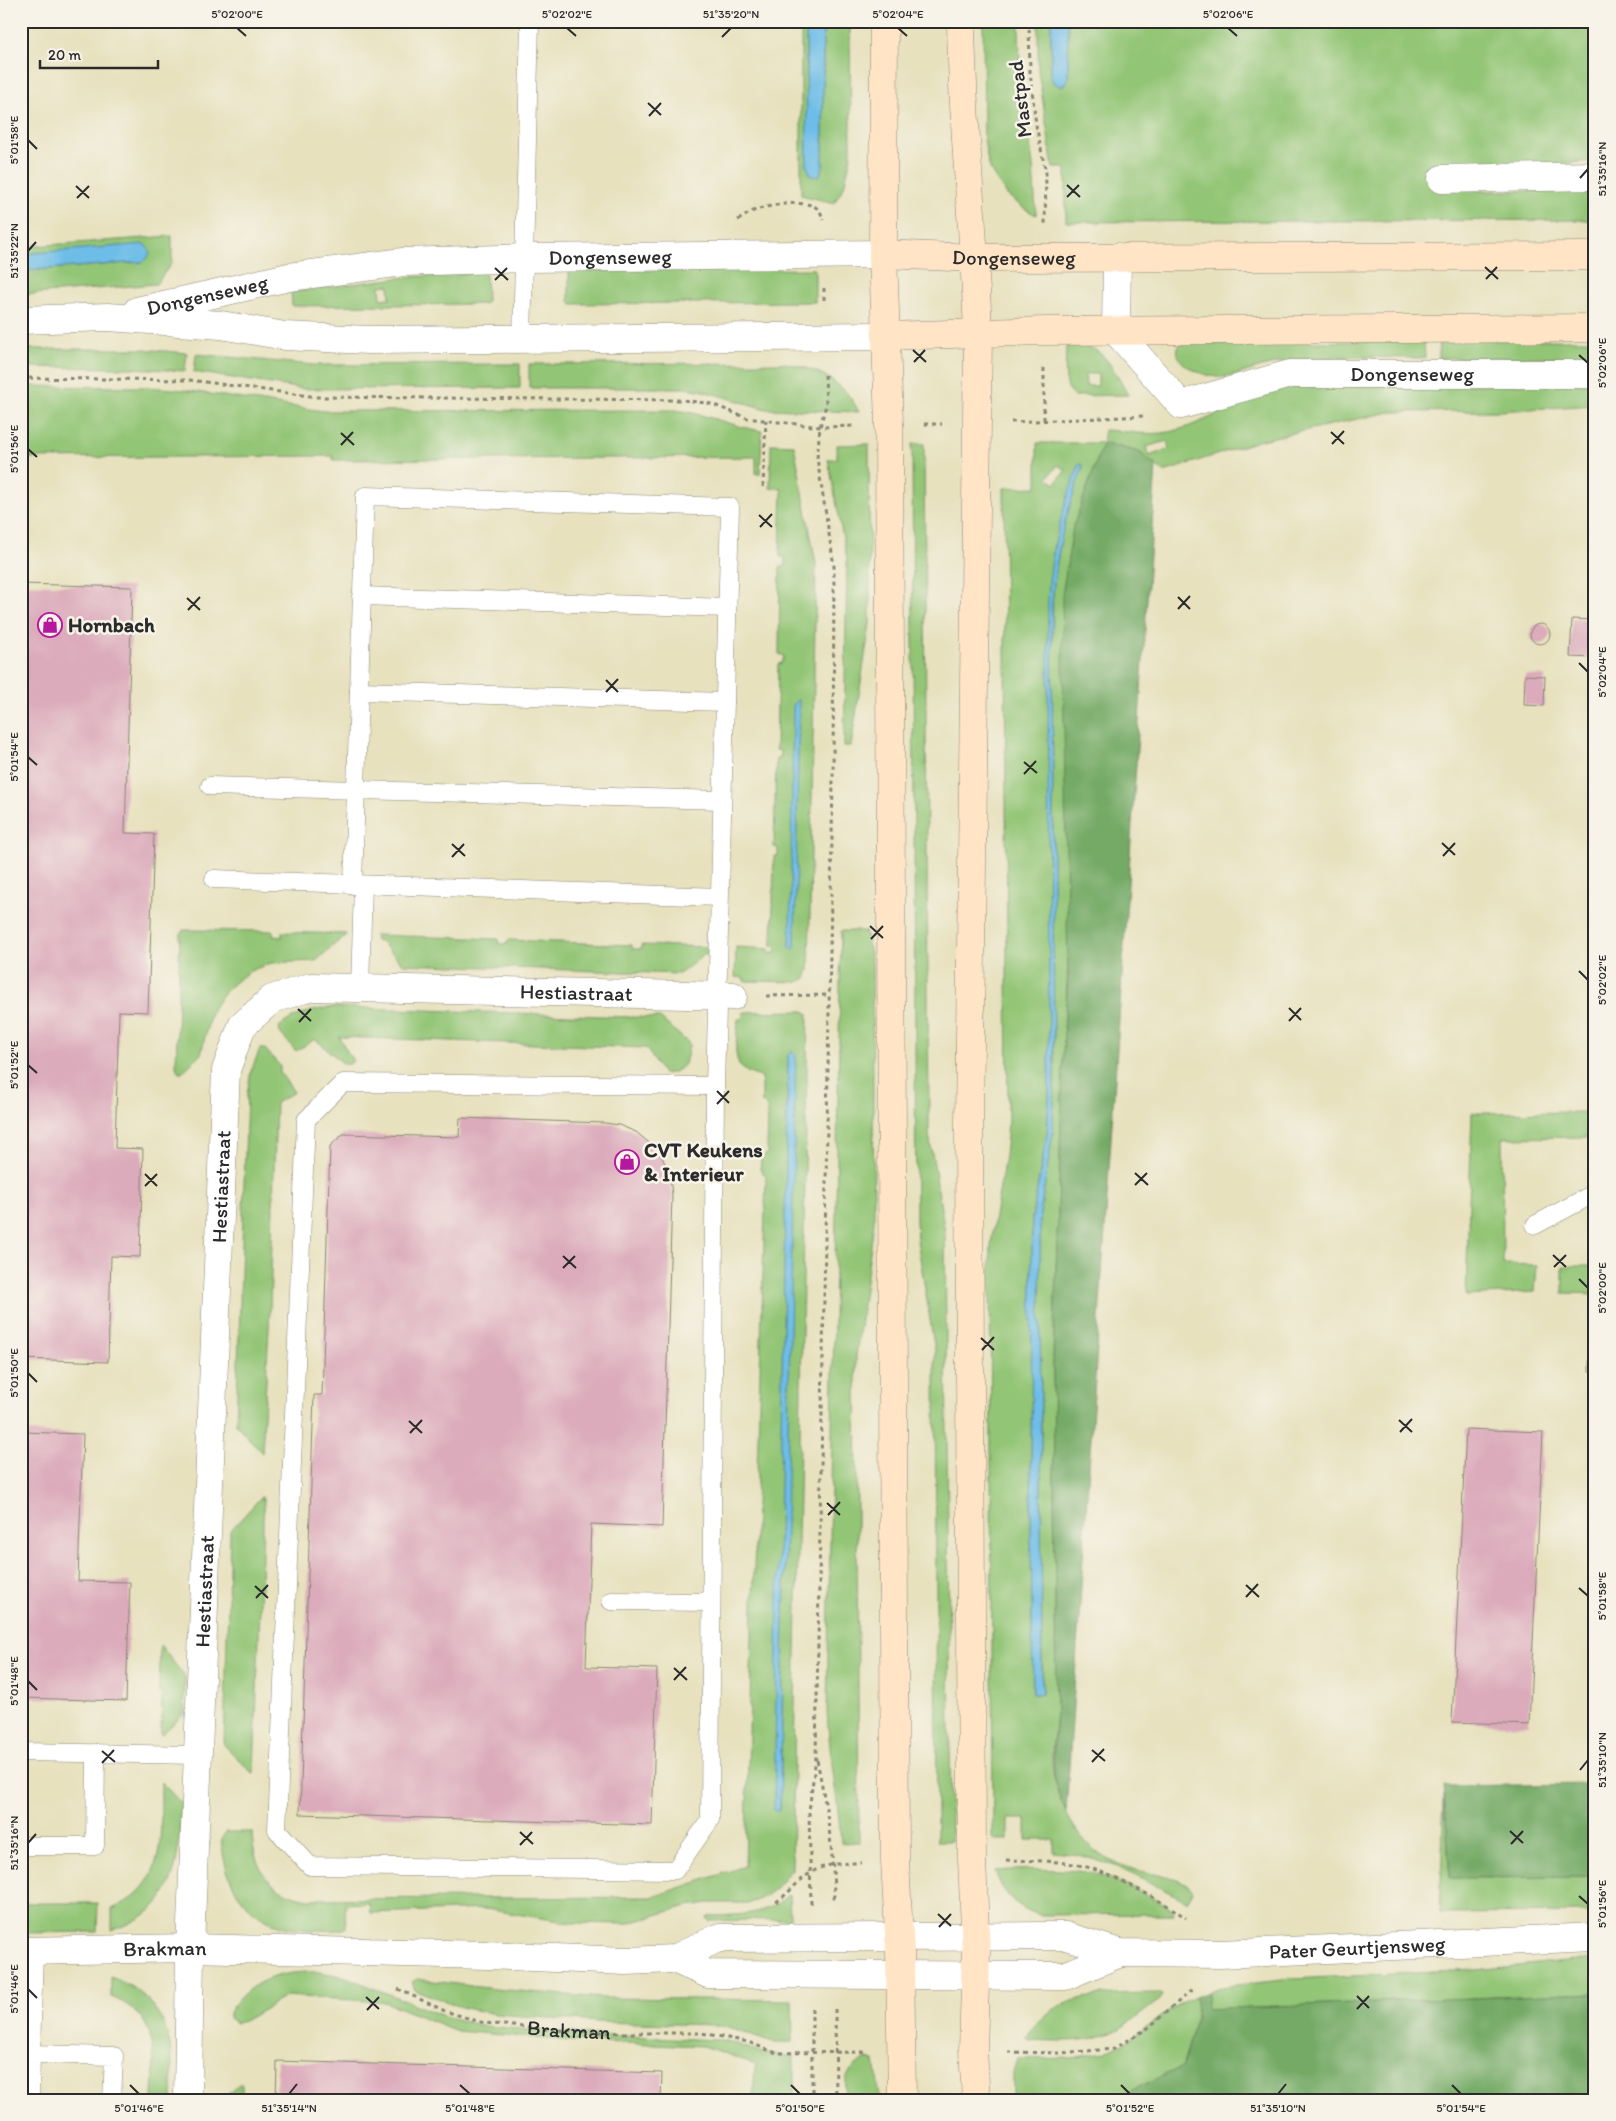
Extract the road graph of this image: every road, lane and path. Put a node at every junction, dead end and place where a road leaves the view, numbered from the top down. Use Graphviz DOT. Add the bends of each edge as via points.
graph roads {
  1 [pos="530,21"];
  2 [pos="884,21"];
  3 [pos="961,21"];
  4 [pos="1028,21"];
  5 [pos="1046,173"];
  6 [pos="1595,176"];
  7 [pos="1442,179"];
  8 [pos="883,254"];
  9 [pos="1595,256"];
  10 [pos="1117,257"];
  11 [pos="524,258"];
  12 [pos="975,258"];
  13 [pos="108,317"];
  14 [pos="21,320"];
  15 [pos="1595,328"];
  16 [pos="1116,331"];
  17 [pos="978,332"];
  18 [pos="886,336"];
  19 [pos="522,339"];
  20 [pos="1595,374"];
  21 [pos="21,378"];
  22 [pos="766,420"];
  23 [pos="763,487"];
  24 [pos="361,596"];
  25 [pos="727,608"];
  26 [pos="359,691"];
  27 [pos="725,702"];
  28 [pos="210,786"];
  29 [pos="356,790"];
  30 [pos="722,800"];
  31 [pos="214,879"];
  32 [pos="358,885"];
  33 [pos="719,898"];
  34 [pos="360,988"];
  35 [pos="828,995"];
  36 [pos="725,996"];
  37 [pos="715,1086"];
  38 [pos="1595,1193"];
  39 [pos="1535,1225"];
  40 [pos="611,1601"];
  41 [pos="711,1602"];
  42 [pos="21,1752"];
  43 [pos="96,1753"];
  44 [pos="198,1755"];
  45 [pos="816,1757"];
  46 [pos="21,1846"];
  47 [pos="1050,1862"];
  48 [pos="834,1864"];
  49 [pos="809,1874"];
  50 [pos="976,1936"];
  51 [pos="900,1937"];
  52 [pos="1595,1937"];
  53 [pos="190,1948"];
  54 [pos="28,1951"];
  55 [pos="1120,1953"];
  56 [pos="1220,1954"];
  57 [pos="674,1959"];
  58 [pos="900,1975"];
  59 [pos="976,1976"];
  60 [pos="391,1985"];
  61 [pos="973,2050"];
  62 [pos="902,2051"];
  63 [pos="26,2054"];
  64 [pos="30,2100"];
  65 [pos="112,2100"];
  66 [pos="188,2100"];
  67 [pos="902,2100"];
  68 [pos="976,2100"];
  1 -- 11 [label="lane"];
  2 -- 8 [label="main road"];
  3 -- 12 [label="main road"];
  4 -- 5 [label="path, Mastpad" via="1036,125"];
  6 -- 7 [label="street"];
  8 -- 11 [label="street, Dongenseweg"];
  8 -- 12 [label="main road, Dongenseweg"];
  8 -- 18 [label="main road"];
  9 -- 10 [label="main road, Dongenseweg"];
  10 -- 12 [label="main road, Dongenseweg"];
  10 -- 16 [label="street"];
  11 -- 13 [label="street, Dongenseweg" via="403,262 289,277"];
  11 -- 19 [label="lane"];
  12 -- 17 [label="main road"];
  13 -- 14 [label="street, Dongenseweg"];
  13 -- 19 [label="street, Dongenseweg" via="221,325 294,336 368,340"];
  15 -- 16 [label="main road, Dongenseweg"];
  16 -- 17 [label="main road, Dongenseweg"];
  16 -- 20 [label="street, Dongenseweg" via="1181,405 1290,374"];
  17 -- 18 [label="main road, Dongenseweg"];
  17 -- 50 [label="main road" via="969,1127 972,1859"];
  18 -- 19 [label="street, Dongenseweg"];
  18 -- 51 [label="main road" via="896,1861"];
  21 -- 22 [label="path" via="190,380 317,397 683,400 712,404 746,418"];
  22 -- 23 [label="path"];
  22 -- 35 [label="path" via="820,427 817,458 834,566"];
  24 -- 25 [label="lane"];
  24 -- 25 [label="lane" via="365,496 730,507"];
  24 -- 26 [label="lane"];
  25 -- 27 [label="lane"];
  26 -- 27 [label="lane"];
  26 -- 29 [label="lane"];
  27 -- 30 [label="lane"];
  28 -- 29 [label="lane"];
  29 -- 30 [label="lane"];
  29 -- 32 [label="lane"];
  30 -- 33 [label="lane"];
  31 -- 32 [label="lane"];
  32 -- 33 [label="lane"];
  32 -- 34 [label="lane"];
  33 -- 36 [label="lane"];
  34 -- 36 [label="street, Hestiastraat"];
  34 -- 44 [label="street, Hestiastraat" via="311,987 272,999 242,1026 226,1070"];
  35 -- 36 [label="path"];
  35 -- 45 [label="path"];
  36 -- 37 [label="lane"];
  37 -- 41 [label="lane"];
  37 -- 41 [label="lane" via="343,1083 306,1120 277,1830 310,1866 675,1870 710,1820"];
  38 -- 39 [label="lane"];
  40 -- 41 [label="lane"];
  42 -- 43 [label="lane"];
  43 -- 44 [label="lane"];
  43 -- 46 [label="lane" via="95,1846"];
  44 -- 53 [label="street, Hestiastraat"];
  47 -- 56 [label="path" via="1084,1866 1165,1905 1209,1936"];
  48 -- 49 [label="path"];
  50 -- 51 [label="street, Pater Geurtjensweg"];
  50 -- 55 [label="street, Pater Geurtjensweg" via="1066,1936"];
  50 -- 59 [label="main road"];
  51 -- 57 [label="street, Brakman" via="718,1938"];
  51 -- 58 [label="main road"];
  52 -- 56 [label="street, Pater Geurtjensweg"];
  53 -- 54 [label="street, Brakman"];
  53 -- 57 [label="street, Brakman" via="626,1961"];
  53 -- 66 [label="street, Hestiastraat"];
  54 -- 63 [label="lane"];
  55 -- 56 [label="street, Pater Geurtjensweg"];
  55 -- 59 [label="street, Pater Geurtjensweg" via="1065,1976"];
  56 -- 61 [label="path" via="1199,1983 1148,2028 1114,2048 1059,2054"];
  57 -- 58 [label="street, Brakman" via="708,1974"];
  58 -- 59 [label="street, Pater Geurtjensweg"];
  58 -- 62 [label="main road"];
  59 -- 61 [label="main road"];
  60 -- 62 [label="path, Brakman" via="444,2011 484,2023 553,2030 702,2033 748,2042 776,2053"];
  61 -- 68 [label="main road"];
  62 -- 67 [label="main road"];
  63 -- 64 [label="lane"];
  63 -- 65 [label="lane" via="114,2056"];
}
